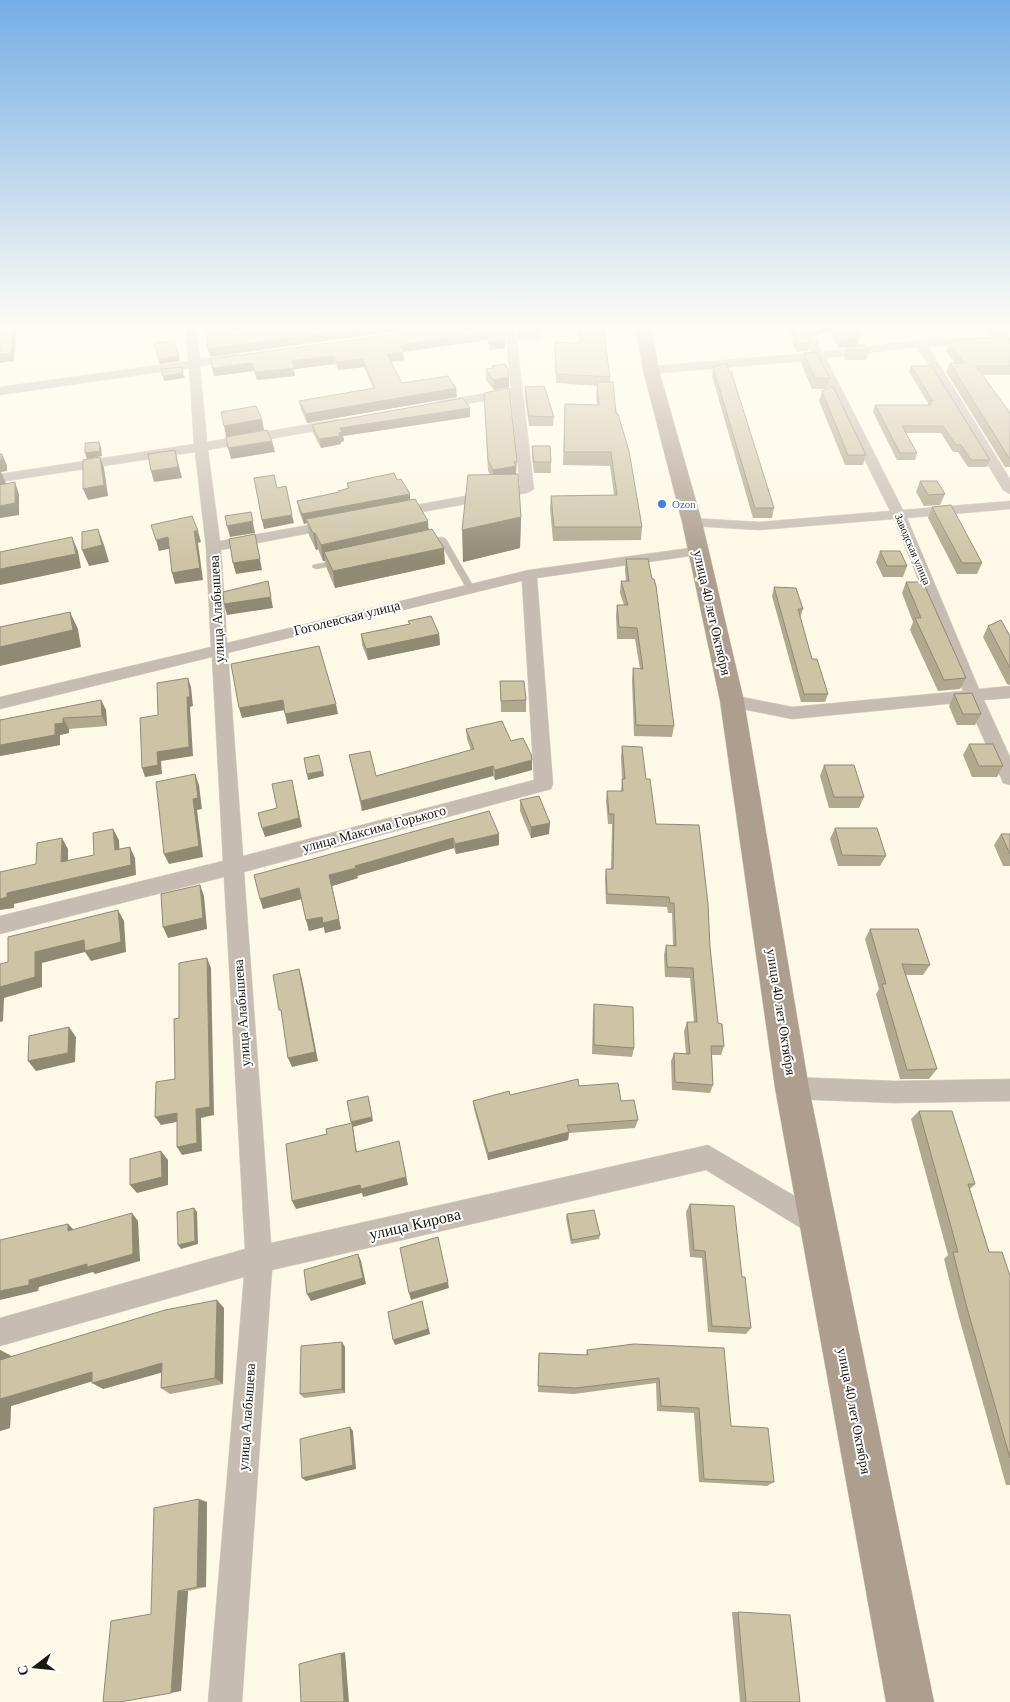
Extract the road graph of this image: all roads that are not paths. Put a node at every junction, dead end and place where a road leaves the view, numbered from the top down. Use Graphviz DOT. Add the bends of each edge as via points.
graph roads {
  1 [pos="198,404"];
  2 [pos="442,404"];
  3 [pos="518,404"];
  4 [pos="660,404"];
  5 [pos="843,404"];
  6 [pos="958,404"];
  7 [pos="422,408"];
  8 [pos="354,420"];
  9 [pos="202,448"];
  10 [pos="0,478"];
  11 [pos="1010,490"];
  12 [pos="1010,505"];
  13 [pos="899,515"];
  14 [pos="380,516"];
  15 [pos="351,521"];
  16 [pos="695,536"];
  17 [pos="413,545"];
  18 [pos="213,546"];
  19 [pos="345,561"];
  20 [pos="316,567"];
  21 [pos="529,575"];
  22 [pos="471,588"];
  23 [pos="219,649"];
  24 [pos="1010,692"];
  25 [pos="972,694"];
  26 [pos="732,701"];
  27 [pos="0,703"];
  28 [pos="1010,778"];
  29 [pos="232,867"];
  30 [pos="0,925"];
  31 [pos="792,1088"];
  32 [pos="1010,1090"];
  33 [pos="818,1224"];
  34 [pos="259,1259"];
  35 [pos="0,1332"];
  36 [pos="225,1702"];
  37 [pos="910,1702"];
  1 -- 9 [label="street, улица Алабышева"];
  2 -- 7 [label="street"];
  3 -- 14 [label="street" via="527,489"];
  4 -- 16 [label="street, улица 40 лет Октября"];
  5 -- 13 [label="street, Заводская улица"];
  6 -- 11 [label="street"];
  8 -- 9 [label="street"];
  9 -- 10 [label="street"];
  9 -- 18 [label="street, улица Алабышева"];
  12 -- 13 [label="street, Гоголевская улица"];
  13 -- 16 [label="street, Гоголевская улица" via="759,526"];
  13 -- 25 [label="street, Заводская улица"];
  15 -- 18 [label="street"];
  16 -- 21 [label="street, Гоголевская улица"];
  16 -- 26 [label="street, улица 40 лет Октября"];
  17 -- 22 [label="lane" via="442,539"];
  18 -- 23 [label="street, улица Алабышева"];
  19 -- 20 [label="lane"];
  21 -- 22 [label="street, Гоголевская улица"];
  21 -- 29 [label="street, улица Максима Горького" via="544,784"];
  22 -- 23 [label="street, Гоголевская улица"];
  23 -- 27 [label="street, Гоголевская улица"];
  23 -- 29 [label="street, улица Алабышева"];
  24 -- 25 [label="street"];
  25 -- 26 [label="street" via="792,713"];
  25 -- 28 [label="street, Заводская улица"];
  26 -- 31 [label="street, улица 40 лет Октября"];
  29 -- 30 [label="street, улица Максима Горького"];
  29 -- 34 [label="street, улица Алабышева"];
  31 -- 32 [label="street" via="895,1092"];
  31 -- 33 [label="street, улица 40 лет Октября"];
  33 -- 34 [label="street, улица Кирова" via="708,1157"];
  33 -- 37 [label="street, улица 40 лет Октября"];
  34 -- 35 [label="street, улица Кирова"];
  34 -- 36 [label="street, улица Алабышева"];
}
